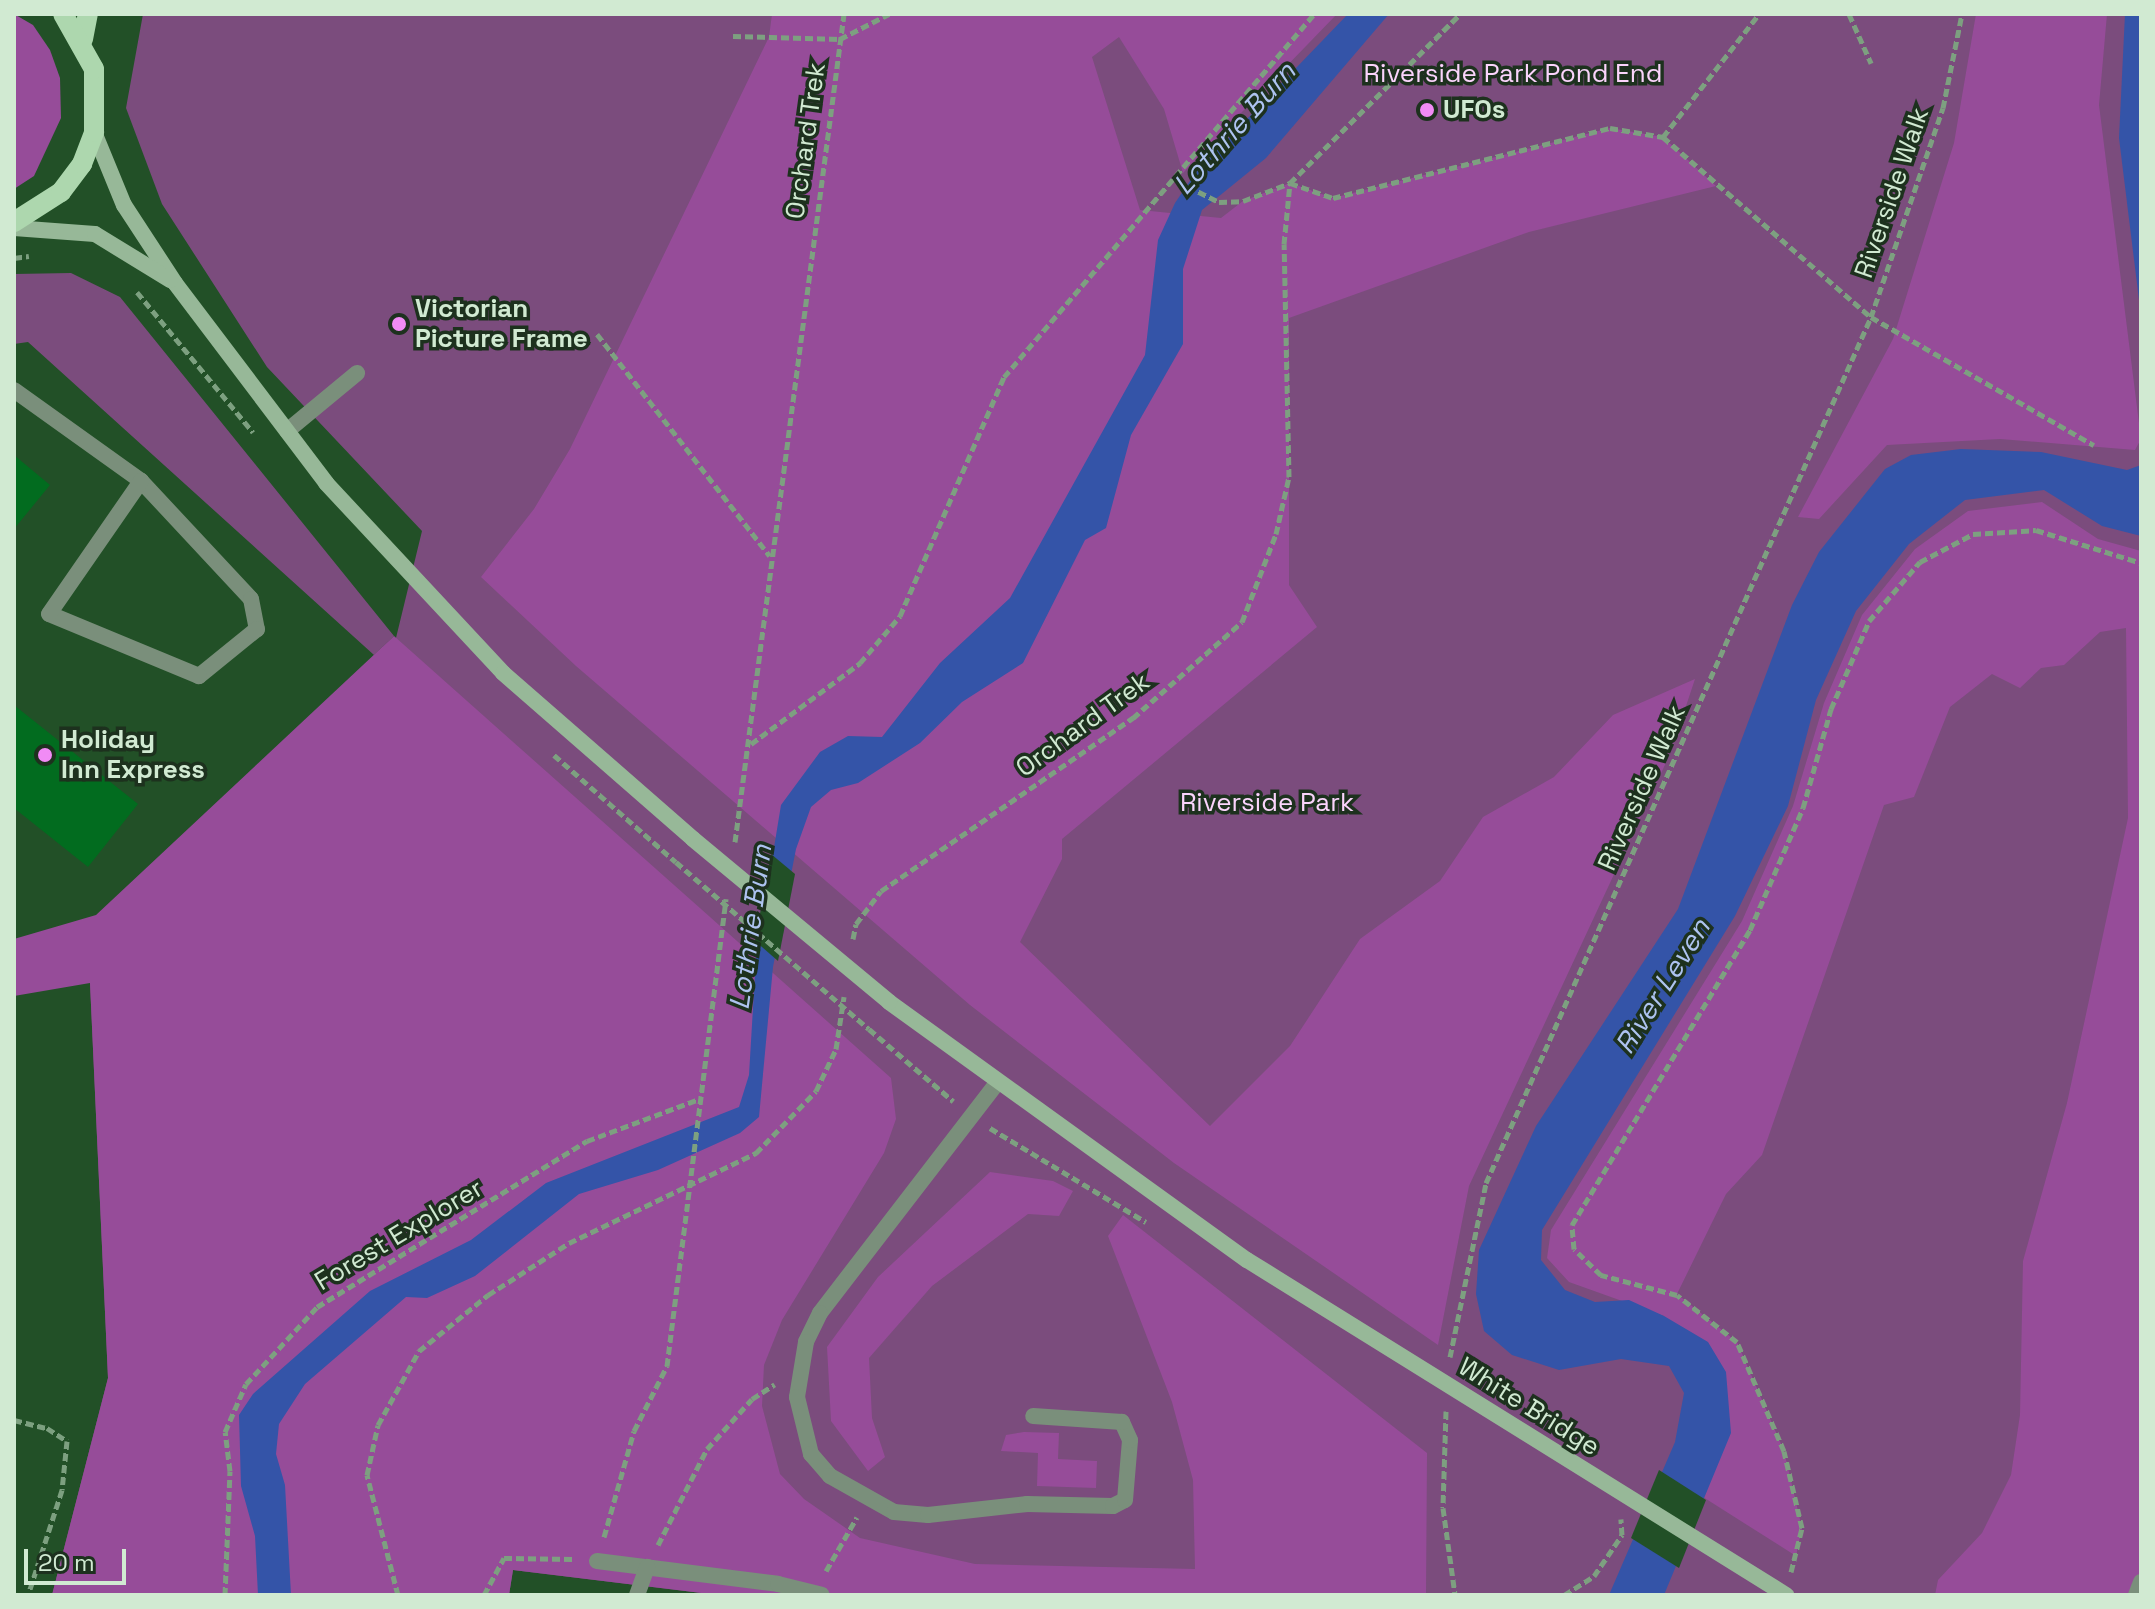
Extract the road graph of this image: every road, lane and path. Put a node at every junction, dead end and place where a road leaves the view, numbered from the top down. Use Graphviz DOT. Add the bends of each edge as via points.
graph roads {
  1 [pos="63,14"];
  2 [pos="88,14"];
  3 [pos="844,14"];
  4 [pos="889,14"];
  5 [pos="1314,14"];
  6 [pos="1460,14"];
  7 [pos="1759,14"];
  8 [pos="1849,14"];
  9 [pos="1962,14"];
  10 [pos="733,36"];
  11 [pos="83,39"];
  12 [pos="840,39"];
  13 [pos="1871,63"];
  14 [pos="94,132"];
  15 [pos="1663,137"];
  16 [pos="1177,181"];
  17 [pos="1290,183"];
  18 [pos="14,222"];
  19 [pos="14,228"];
  20 [pos="175,283"];
  21 [pos="1871,317"];
  22 [pos="597,334"];
  23 [pos="357,373"];
  24 [pos="14,390"];
  25 [pos="287,431"];
  26 [pos="2094,445"];
  27 [pos="141,481"];
  28 [pos="771,557"];
  29 [pos="2141,563"];
  30 [pos="750,745"];
  31 [pos="734,850"];
  32 [pos="676,862"];
  33 [pos="727,895"];
  34 [pos="851,955"];
  35 [pos="846,987"];
  36 [pos="997,1083"];
  37 [pos="702,1098"];
  38 [pos="971,1116"];
  39 [pos="690,1188"];
  40 [pos="1157,1227"];
  41 [pos="1449,1363"];
  42 [pos="798,1372"];
  43 [pos="1446,1407"];
  44 [pos="1033,1416"];
  45 [pos="14,1420"];
  46 [pos="855,1519"];
  47 [pos="597,1561"];
  48 [pos="647,1567"];
  49 [pos="2141,1582"];
  50 [pos="1786,1590"];
  51 [pos="818,1594"];
  52 [pos="28,1595"];
  53 [pos="225,1595"];
  54 [pos="398,1595"];
  55 [pos="484,1595"];
  56 [pos="637,1595"];
  57 [pos="1455,1595"];
  58 [pos="2136,1595"];
  1 -- 11 [label="main road"];
  2 -- 11 [label="main road"];
  3 -- 12 [label="path"];
  4 -- 12 [label="path, Orchard Trek"];
  5 -- 16 [label="path"];
  6 -- 17 [label="path" via="1439,28"];
  7 -- 15 [label="path"];
  8 -- 13 [label="path"];
  9 -- 21 [label="path, Riverside Walk" via="1943,108"];
  10 -- 12 [label="path"];
  11 -- 14 [label="main road" via="94,69"];
  12 -- 28 [label="path, Orchard Trek"];
  14 -- 18 [label="main road" via="61,192"];
  14 -- 20 [label="main road, White Bridge" via="124,205"];
  15 -- 17 [label="path" via="1610,128 1333,198"];
  15 -- 21 [label="path"];
  16 -- 17 [label="path" via="1219,202 1243,201"];
  16 -- 30 [label="path" via="1004,377 900,616 860,663"];
  17 -- 34 [label="path, Orchard Trek" via="1284,244 1289,477 1276,534 1242,622 1133,718 881,891 856,924"];
  19 -- 20 [label="main road" via="95,234"];
  20 -- 25 [label="main road, White Bridge"];
  21 -- 26 [label="path"];
  21 -- 41 [label="path, Riverside Walk" via="1486,1183"];
  22 -- 28 [label="path"];
  23 -- 25 [label="lane"];
  24 -- 27 [label="lane"];
  25 -- 36 [label="main road, White Bridge, bridge" via="326,483 503,673 889,1002"];
  27 -- 27 [label="lane" via="251,599 257,629 199,676 49,614"];
  28 -- 30 [label="path, Orchard Trek"];
  29 -- 50 [label="path" via="2036,530 1973,534 1920,562 1869,621 1831,709 1803,808 1750,930 1572,1225 1574,1249 1601,1275 1677,1295 1737,1342 1784,1451 1802,1528"];
  30 -- 31 [label="path, Orchard Trek"];
  32 -- 38 [label="path, bridge"];
  33 -- 37 [label="path"];
  35 -- 39 [label="path" via="836,1049 816,1091 756,1153"];
  36 -- 38 [label="lane"];
  36 -- 50 [label="main road, White Bridge, bridge" via="1247,1260"];
  37 -- 39 [label="path"];
  37 -- 53 [label="path, Forest Explorer" via="587,1141 317,1307 246,1384 225,1432 230,1471"];
  38 -- 40 [label="path"];
  38 -- 42 [label="lane" via="820,1313"];
  39 -- 47 [label="path" via="667,1366 634,1431"];
  39 -- 54 [label="path" via="569,1243 488,1295 419,1351 378,1425 367,1475"];
  42 -- 44 [label="lane" via="797,1397 811,1454 830,1476 894,1512 928,1515 1027,1504 1113,1506 1125,1500 1130,1440 1122,1422"];
  42 -- 48 [label="path" via="752,1399 707,1449"];
  43 -- 57 [label="path" via="1443,1508"];
  45 -- 52 [label="path" via="47,1428 67,1441 62,1490"];
  46 -- 51 [label="path"];
  47 -- 48 [label="lane"];
  47 -- 55 [label="path" via="516,1555 494,1568"];
  48 -- 51 [label="lane"];
  48 -- 56 [label="lane"];
  49 -- 58 [label="lane"];
}
